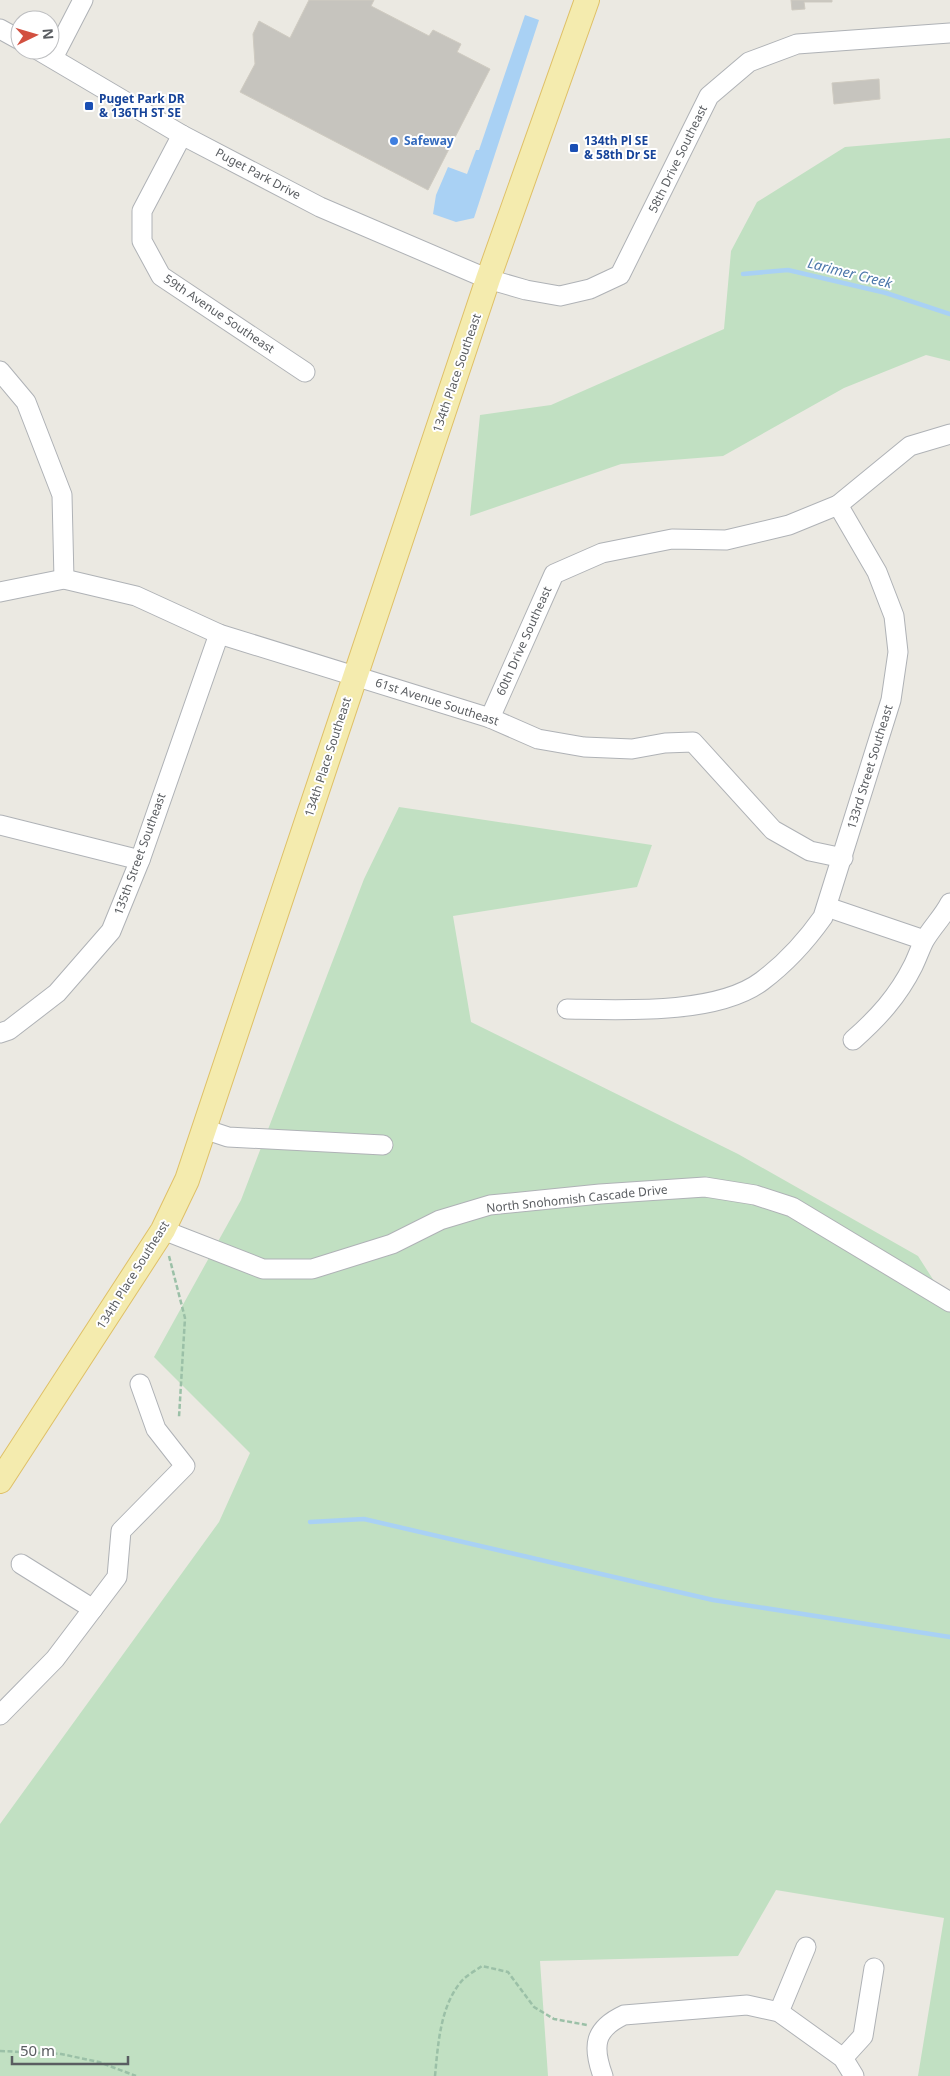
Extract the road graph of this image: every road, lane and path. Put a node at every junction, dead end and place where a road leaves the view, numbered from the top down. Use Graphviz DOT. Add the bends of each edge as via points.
graph roads {
  1 [pos="83,0"];
  2 [pos="587,0"];
  3 [pos="60,33"];
  4 [pos="950,33"];
  5 [pos="55,60"];
  6 [pos="182,135"];
  7 [pos="488,280"];
  8 [pos="0,371"];
  9 [pos="305,372"];
  10 [pos="950,434"];
  11 [pos="838,506"];
  12 [pos="64,579"];
  13 [pos="0,592"];
  14 [pos="219,634"];
  15 [pos="356,676"];
  16 [pos="490,718"];
  17 [pos="0,824"];
  18 [pos="843,858"];
  19 [pos="140,860"];
  20 [pos="950,902"];
  21 [pos="827,906"];
  22 [pos="924,940"];
  23 [pos="567,1009"];
  24 [pos="0,1033"];
  25 [pos="853,1040"];
  26 [pos="204,1129"];
  27 [pos="383,1145"];
  28 [pos="163,1230"];
  29 [pos="950,1302"];
  30 [pos="140,1384"];
  31 [pos="179,1416"];
  32 [pos="0,1481"];
  33 [pos="22,1564"];
  34 [pos="92,1609"];
  35 [pos="0,1715"];
  36 [pos="806,1947"];
  37 [pos="874,1968"];
  38 [pos="779,2012"];
  39 [pos="599,2034"];
  40 [pos="0,2051"];
  41 [pos="843,2058"];
  42 [pos="136,2076"];
  43 [pos="435,2076"];
  44 [pos="602,2076"];
  45 [pos="854,2076"];
  1 -- 3 [label="street"];
  2 -- 7 [label="main road, 134th Place Southeast"];
  4 -- 7 [label="street, 58th Drive Southeast" via="797,44 750,62 709,96 620,275 590,289 560,296"];
  5 -- 6 [label="street, Puget Park Drive"];
  6 -- 7 [label="street, Puget Park Drive" via="320,207"];
  6 -- 9 [label="street, 59th Avenue Southeast" via="142,211 142,241 161,276"];
  7 -- 15 [label="main road, 134th Place Southeast"];
  8 -- 12 [label="street" via="26,402 62,495"];
  10 -- 11 [label="street, 60th Drive Southeast" via="910,446"];
  11 -- 16 [label="street, 60th Drive Southeast" via="789,524 726,540 672,540 602,553 554,574"];
  11 -- 18 [label="street, 133rd Street Southeast" via="877,572 894,616 898,652 890,700"];
  12 -- 13 [label="street, 61st Avenue Southeast"];
  12 -- 14 [label="street, 61st Avenue Southeast" via="136,596"];
  14 -- 15 [label="street, 61st Avenue Southeast"];
  14 -- 19 [label="street, 135th Street Southeast"];
  15 -- 16 [label="street, 61st Avenue Southeast"];
  15 -- 26 [label="main road, 134th Place Southeast"];
  16 -- 18 [label="street, 61st Avenue Southeast" via="538,739 584,747 632,749 693,742 773,830 810,851"];
  17 -- 19 [label="street"];
  18 -- 21 [label="street, 133rd Street Southeast"];
  19 -- 24 [label="street, 135th Street Southeast" via="112,931 57,993 9,1030"];
  20 -- 22 [label="street" via="944,916"];
  21 -- 22 [label="street"];
  21 -- 23 [label="street, 133rd Street Southeast" via="804,943 762,981 733,996 692,1005 634,1010"];
  22 -- 25 [label="street" via="894,999"];
  26 -- 27 [label="street" via="228,1137"];
  26 -- 28 [label="main road, 134th Place Southeast" via="187,1180"];
  28 -- 29 [label="street, North Snohomish Cascade Drive" via="263,1269 312,1269 392,1244 440,1220 490,1205 705,1187 756,1195 792,1207"];
  28 -- 31 [label="path" via="185,1318"];
  28 -- 32 [label="main road, 134th Place Southeast"];
  30 -- 34 [label="street" via="156,1428 185,1466 121,1530 117,1578"];
  33 -- 34 [label="street"];
  34 -- 35 [label="street" via="54,1659"];
  36 -- 38 [label="street"];
  37 -- 41 [label="street" via="863,2036"];
  38 -- 39 [label="street" via="747,2006 624,2015 609,2022"];
  38 -- 41 [label="street"];
  39 -- 43 [label="path" via="585,2023 554,2019 534,2008 508,1972 482,1966 460,1982 446,2009"];
  39 -- 44 [label="street" via="596,2054"];
  40 -- 42 [label="path" via="61,2054 99,2062"];
  41 -- 45 [label="street"];
}
